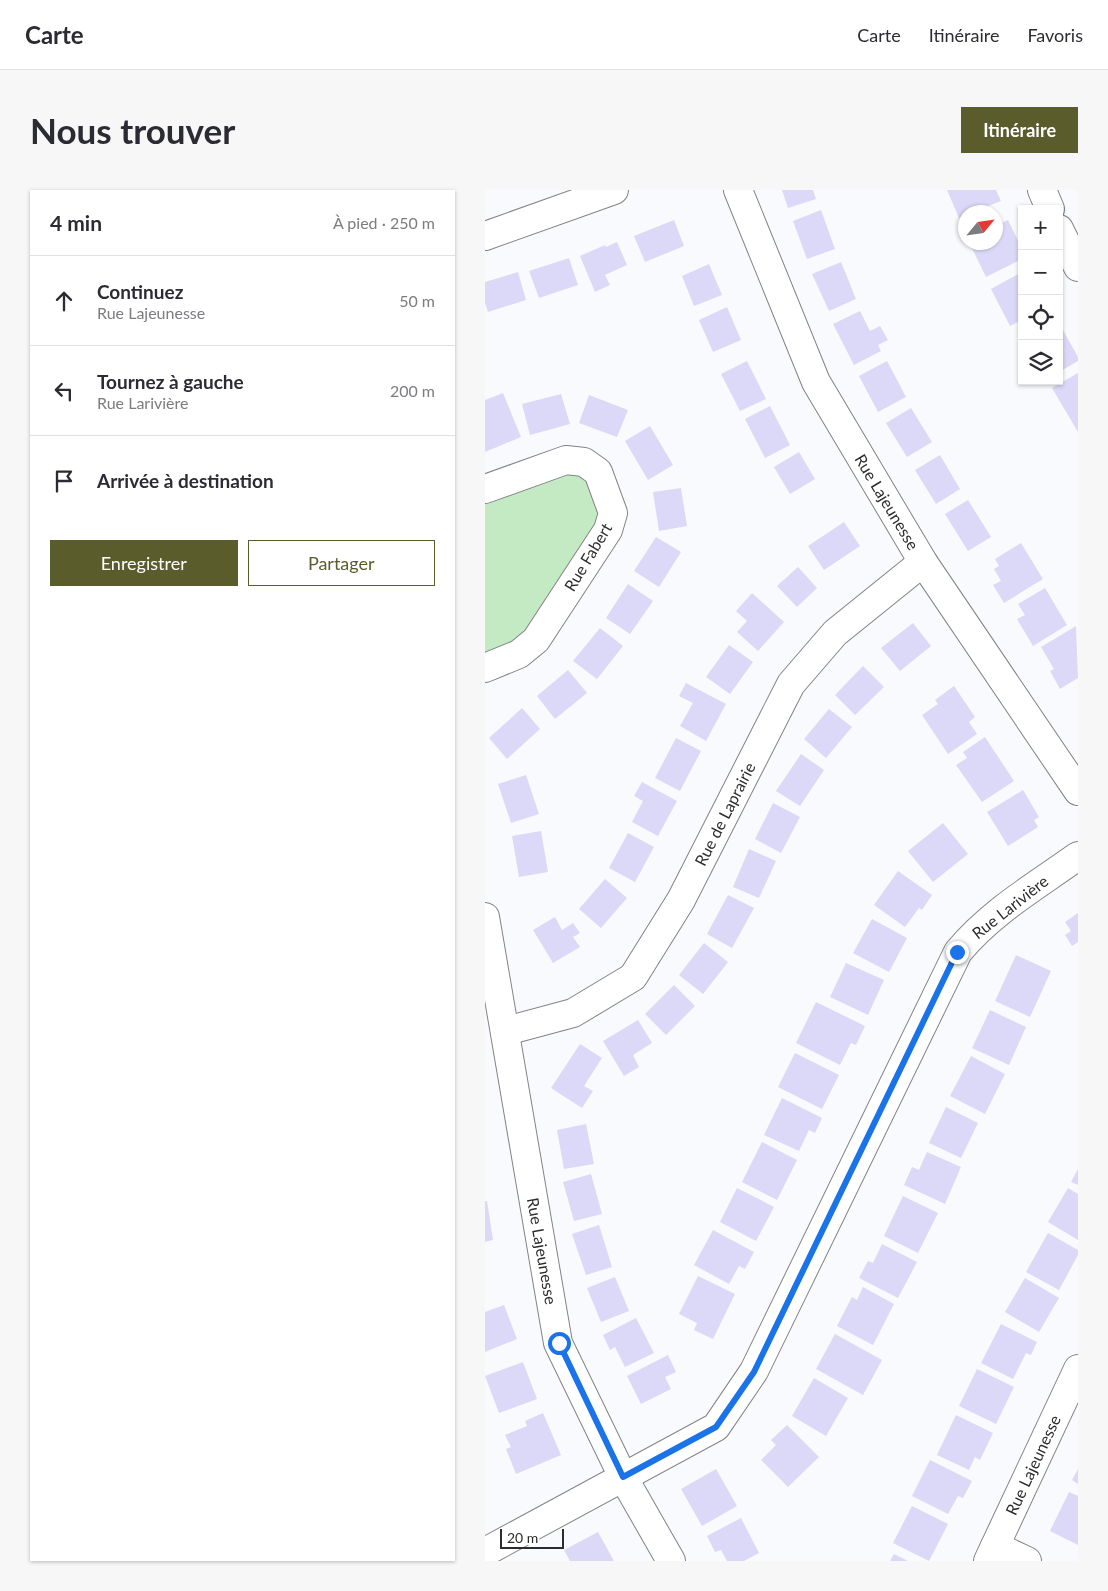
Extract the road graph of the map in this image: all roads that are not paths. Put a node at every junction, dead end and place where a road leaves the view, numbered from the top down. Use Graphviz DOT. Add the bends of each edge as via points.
graph roads {
  1 [pos="614,190"];
  2 [pos="738,190"];
  3 [pos="1042,190"];
  4 [pos="1048,205"];
  5 [pos="485,236"];
  6 [pos="1063,237"];
  7 [pos="1078,267"];
  8 [pos="485,489"];
  9 [pos="923,562"];
  10 [pos="485,668"];
  11 [pos="1078,791"];
  12 [pos="1078,856"];
  13 [pos="485,917"];
  14 [pos="506,1031"];
  15 [pos="1078,1369"];
  16 [pos="623,1477"];
  17 [pos="485,1552"];
  18 [pos="992,1553"];
  19 [pos="671,1561"];
  20 [pos="1027,1561"];
  1 -- 5 [label="street"];
  2 -- 9 [label="street, Rue Lajeunesse" via="816,382"];
  3 -- 4 [label="street"];
  6 -- 7 [label="street"];
  8 -- 10 [label="street, Rue Fabert" via="566,460 584,462 598,472 613,514 608,530 536,640 519,654"];
  9 -- 11 [label="street, Rue Lajeunesse"];
  9 -- 14 [label="street, Rue de Laprairie" via="835,633 791,684 681,900 633,977 573,1013"];
  12 -- 16 [label="street, Rue Larivière" via="973,932 957,952 754,1372 716,1427"];
  13 -- 14 [label="street, Rue Lajeunesse"];
  14 -- 16 [label="street, Rue Lajeunesse" via="559,1343"];
  15 -- 18 [label="street, Rue Lajeunesse"];
  16 -- 17 [label="street, Rue Larivière"];
  16 -- 19 [label="street, Rue Lajeunesse"];
  18 -- 20 [label="street"];
}
